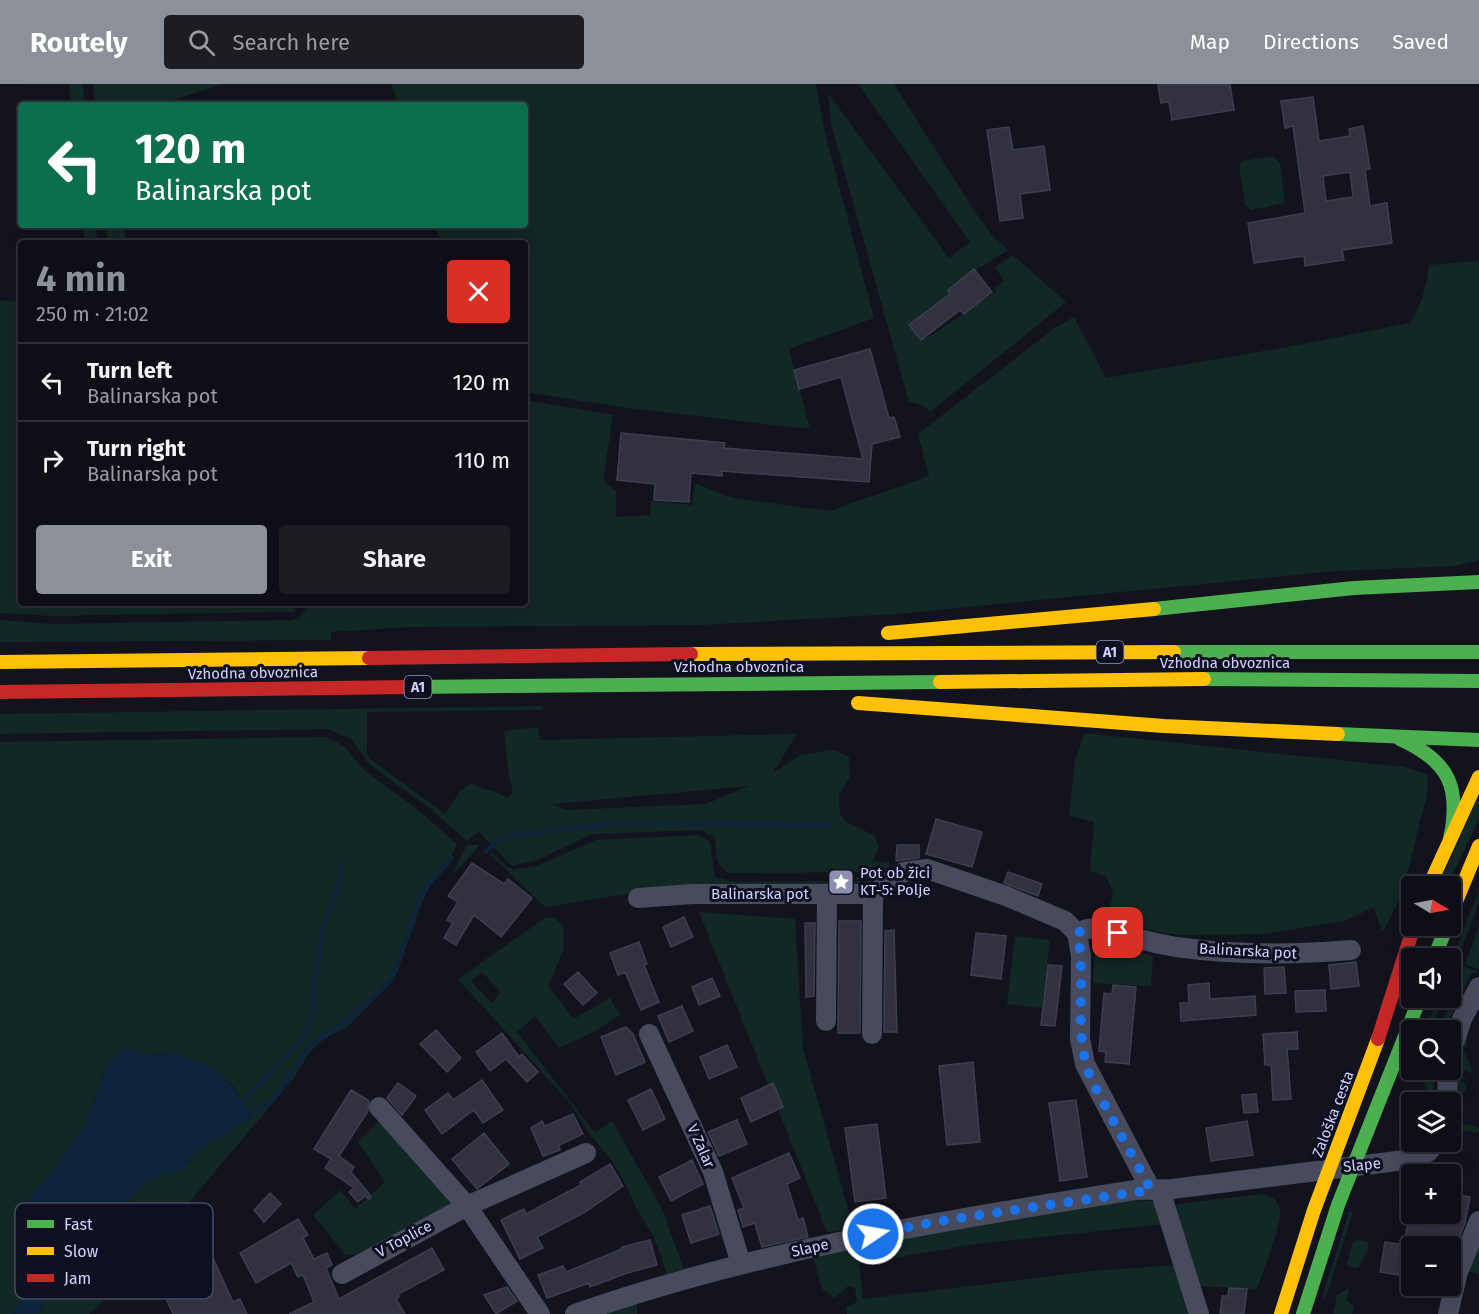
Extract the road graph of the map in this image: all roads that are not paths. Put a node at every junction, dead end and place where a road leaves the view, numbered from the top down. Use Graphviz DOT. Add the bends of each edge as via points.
graph roads {
  1 [pos="1479,580"];
  2 [pos="873,635"];
  3 [pos="767,641"];
  4 [pos="1479,652"];
  5 [pos="740,654"];
  6 [pos="0,662"];
  7 [pos="1479,681"];
  8 [pos="700,683"];
  9 [pos="0,692"];
  10 [pos="740,699"];
  11 [pos="845,702"];
  12 [pos="1384,735"];
  13 [pos="1479,740"];
  14 [pos="1479,777"];
  15 [pos="1450,838"];
  16 [pos="1479,846"];
  17 [pos="1479,874"];
  18 [pos="1433,876"];
  19 [pos="1461,889"];
  20 [pos="827,894"];
  21 [pos="873,894"];
  22 [pos="638,898"];
  23 [pos="1461,900"];
  24 [pos="1077,933"];
  25 [pos="1411,936"];
  26 [pos="1351,950"];
  27 [pos="1479,987"];
  28 [pos="1416,1008"];
  29 [pos="826,1021"];
  30 [pos="1461,1021"];
  31 [pos="650,1034"];
  32 [pos="872,1034"];
  33 [pos="379,1107"];
  34 [pos="586,1152"];
  35 [pos="1428,1152"];
  36 [pos="1355,1166"];
  37 [pos="1330,1169"];
  38 [pos="1156,1190"];
  39 [pos="467,1206"];
  40 [pos="1479,1221"];
  41 [pos="741,1264"];
  42 [pos="342,1274"];
  43 [pos="1308,1313"];
  44 [pos="540,1314"];
  45 [pos="575,1314"];
  46 [pos="1199,1314"];
  47 [pos="1281,1314"];
  48 [pos="1448,1314"];
  1 -- 2 [label="main road"];
  3 -- 5 [label="main road"];
  4 -- 5 [label="main road, Vzhodna obvoznica / A1"];
  5 -- 6 [label="main road, Vzhodna obvoznica / A1"];
  7 -- 8 [label="main road, Vzhodna obvoznica / A1"];
  8 -- 9 [label="main road, Vzhodna obvoznica / A1"];
  8 -- 10 [label="main road"];
  11 -- 12 [label="main road" via="1164,726"];
  12 -- 13 [label="main road"];
  12 -- 15 [label="main road" via="1417,746 1445,769 1456,799"];
  14 -- 15 [label="main road"];
  15 -- 18 [label="main road"];
  16 -- 19 [label="main road"];
  17 -- 23 [label="main road"];
  20 -- 21 [label="street, Balinarska pot"];
  20 -- 22 [label="street, Balinarska pot"];
  20 -- 29 [label="street"];
  21 -- 24 [label="street" via="903,872 938,871 1065,921"];
  21 -- 32 [label="street"];
  24 -- 26 [label="street, Balinarska pot" via="1099,928 1174,947 1245,954"];
  24 -- 38 [label="street" via="1081,956 1080,1039 1085,1064"];
  25 -- 37 [label="main road, Zaloška cesta" via="1370,1065"];
  27 -- 30 [label="street"];
  28 -- 36 [label="main road"];
  31 -- 41 [label="street, V Zalar" via="713,1172"];
  33 -- 39 [label="street"];
  34 -- 39 [label="street, V Toplice"];
  35 -- 36 [label="street, Slape" via="1415,1158"];
  36 -- 37 [label="street, Slape"];
  36 -- 43 [label="main road" via="1338,1205"];
  37 -- 38 [label="street, Slape"];
  37 -- 47 [label="main road, Zaloška cesta"];
  38 -- 41 [label="street, Slape" via="946,1220"];
  38 -- 46 [label="street"];
  39 -- 42 [label="street, V Toplice"];
  39 -- 44 [label="street"];
  40 -- 48 [label="street" via="1458,1272"];
  41 -- 45 [label="street, Slape"];
}
